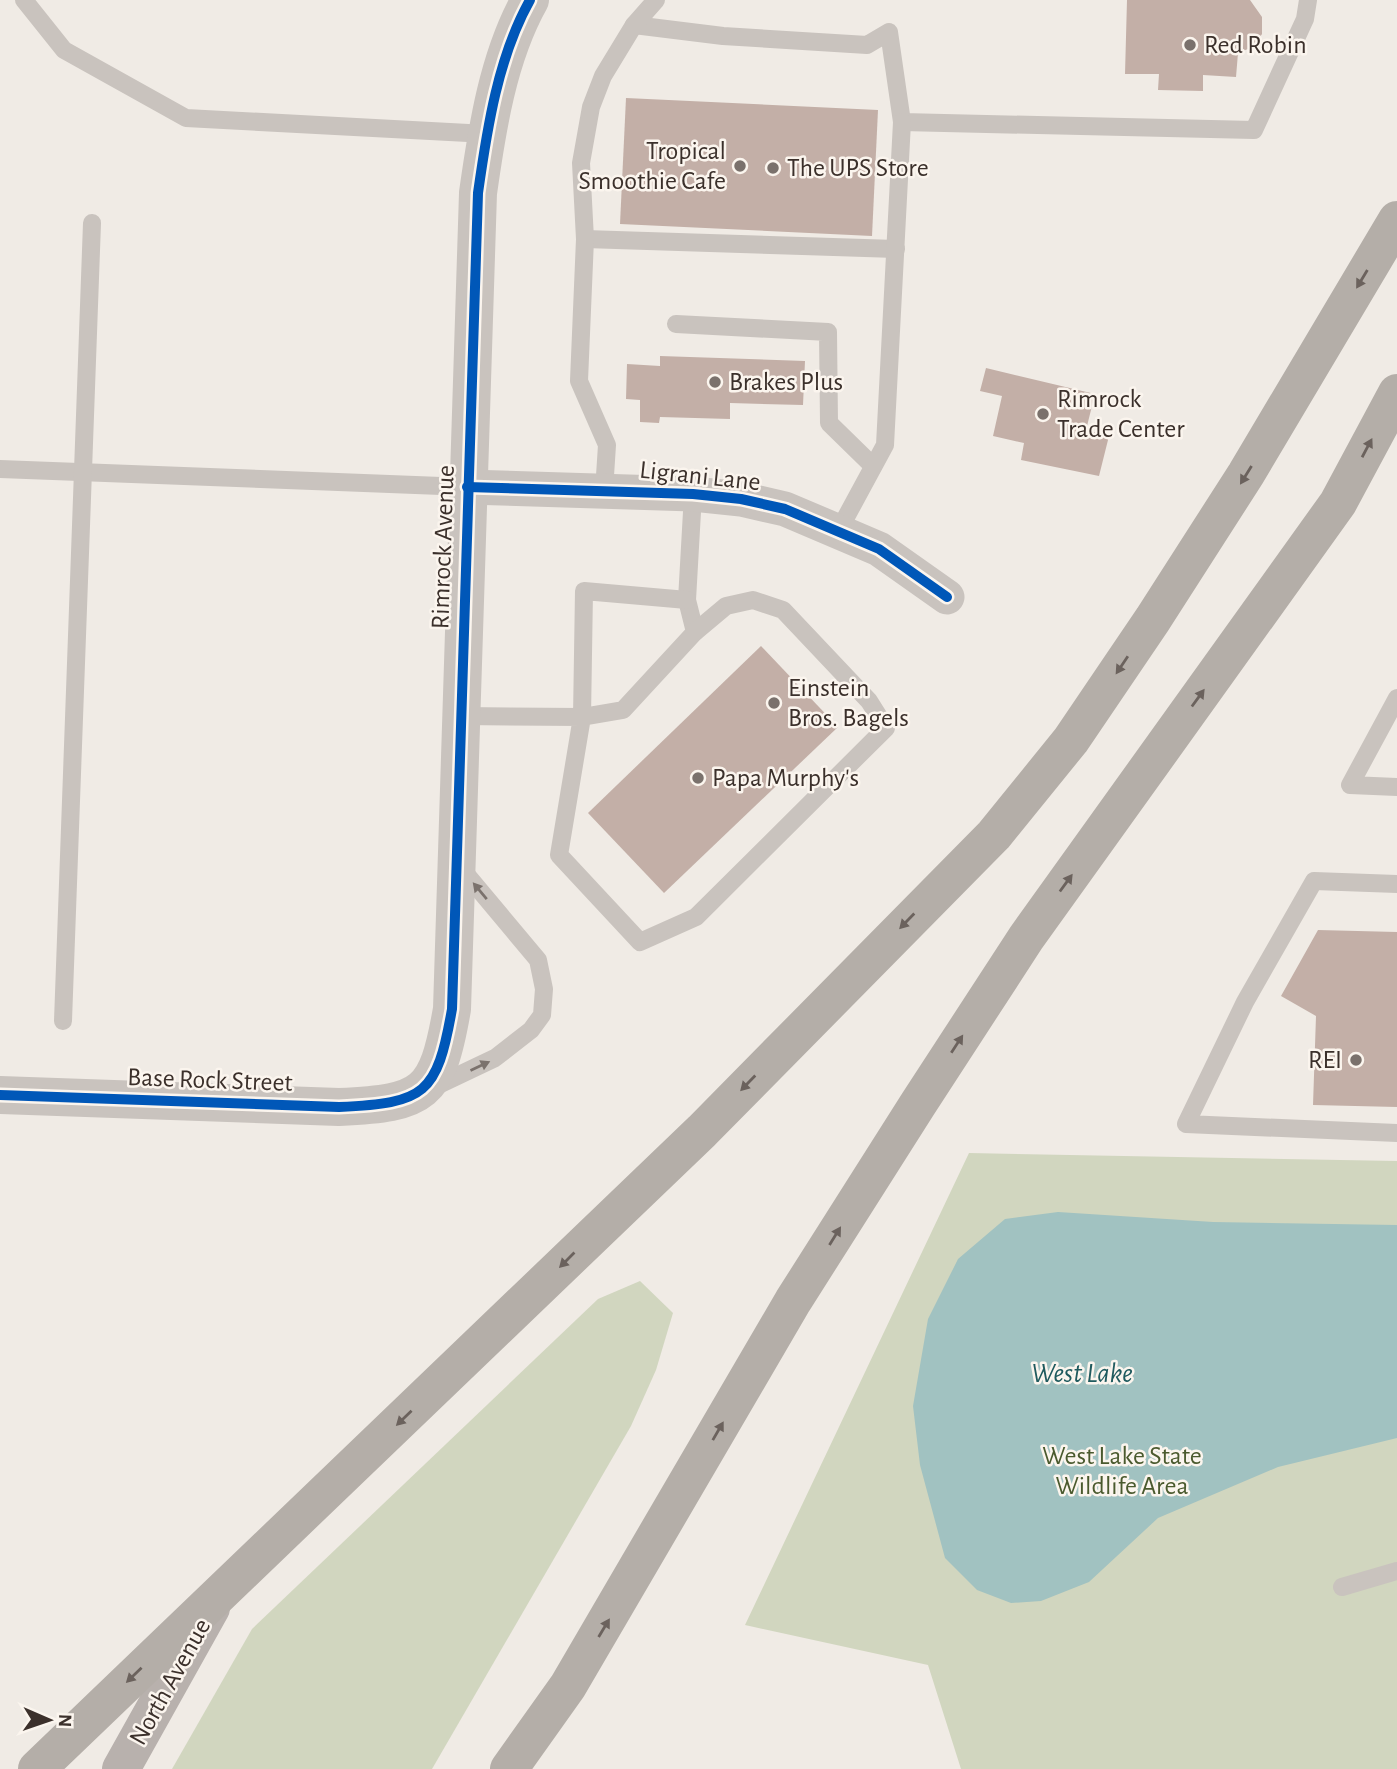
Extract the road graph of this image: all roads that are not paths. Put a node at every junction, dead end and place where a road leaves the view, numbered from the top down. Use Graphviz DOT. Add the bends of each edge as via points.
graph roads {
  1 [pos="24,0"];
  2 [pos="530,0"];
  3 [pos="656,0"];
  4 [pos="1308,0"];
  5 [pos="634,25"];
  6 [pos="902,122"];
  7 [pos="487,134"];
  8 [pos="1397,220"];
  9 [pos="92,223"];
  10 [pos="585,239"];
  11 [pos="895,249"];
  12 [pos="676,324"];
  13 [pos="1397,393"];
  14 [pos="873,466"];
  15 [pos="0,469"];
  16 [pos="80,472"];
  17 [pos="467,488"];
  18 [pos="604,491"];
  19 [pos="693,494"];
  20 [pos="839,530"];
  21 [pos="947,597"];
  22 [pos="687,600"];
  23 [pos="695,632"];
  24 [pos="1397,698"];
  25 [pos="461,716"];
  26 [pos="582,717"];
  27 [pos="1397,787"];
  28 [pos="457,862"];
  29 [pos="1397,884"];
  30 [pos="63,1021"];
  31 [pos="0,1095"];
  32 [pos="418,1095"];
  33 [pos="1397,1133"];
  34 [pos="1397,1571"];
  35 [pos="1342,1587"];
  36 [pos="218,1594"];
  37 [pos="568,1686"];
  38 [pos="37,1769"];
  39 [pos="121,1769"];
  40 [pos="509,1769"];
  41 [pos="526,1769"];
  1 -- 7 [label="lane" via="64,50 186,118"];
  2 -- 7 [label="street, Rimrock Avenue" via="504,69"];
  3 -- 5 [label="lane"];
  4 -- 6 [label="lane" via="1305,19 1254,130"];
  5 -- 6 [label="lane" via="867,45 889,32"];
  5 -- 10 [label="lane" via="603,76 591,107 581,163"];
  6 -- 11 [label="lane"];
  7 -- 17 [label="street, Rimrock Avenue" via="478,193"];
  8 -- 36 [label="highway, one-way" via="1246,474 1153,619 1070,740 994,835 702,1130"];
  9 -- 16 [label="lane"];
  10 -- 11 [label="lane"];
  10 -- 18 [label="lane" via="579,381 607,445"];
  11 -- 14 [label="lane" via="885,445"];
  12 -- 14 [label="lane" via="828,332 829,423"];
  37 -- 13 [label="highway, one-way" via="793,1301 918,1104 1026,938 1338,503"];
  14 -- 20 [label="lane"];
  15 -- 16 [label="lane"];
  16 -- 17 [label="lane"];
  16 -- 30 [label="lane"];
  17 -- 18 [label="street, Ligrani Lane"];
  17 -- 25 [label="street, Rimrock Avenue"];
  18 -- 19 [label="street, Ligrani Lane"];
  19 -- 20 [label="street, Ligrani Lane" via="785,509"];
  19 -- 22 [label="lane"];
  20 -- 21 [label="street, Ligrani Lane" via="879,549"];
  22 -- 23 [label="lane"];
  22 -- 26 [label="lane" via="584,591"];
  23 -- 26 [label="lane" via="623,710"];
  23 -- 26 [label="lane" via="726,606 753,600 783,610 869,701 886,728 696,917 640,942 559,855"];
  24 -- 27 [label="lane" via="1350,785"];
  25 -- 26 [label="lane"];
  25 -- 28 [label="street, Rimrock Avenue"];
  28 -- 32 [label="street, Rimrock Avenue" via="453,1009 446,1048 433,1077"];
  32 -- 28 [label="lane, one-way" via="495,1058 542,1016 544,989 537,960"];
  29 -- 33 [label="lane" via="1314,881 1245,1002 1186,1124"];
  31 -- 32 [label="street, Base Rock Street" via="339,1107 383,1105"];
  34 -- 35 [label="lane"];
  36 -- 38 [label="highway, one-way"];
  36 -- 39 [label="main road, North Avenue"];
  37 -- 40 [label="highway"];
  37 -- 41 [label="main road"];
}
